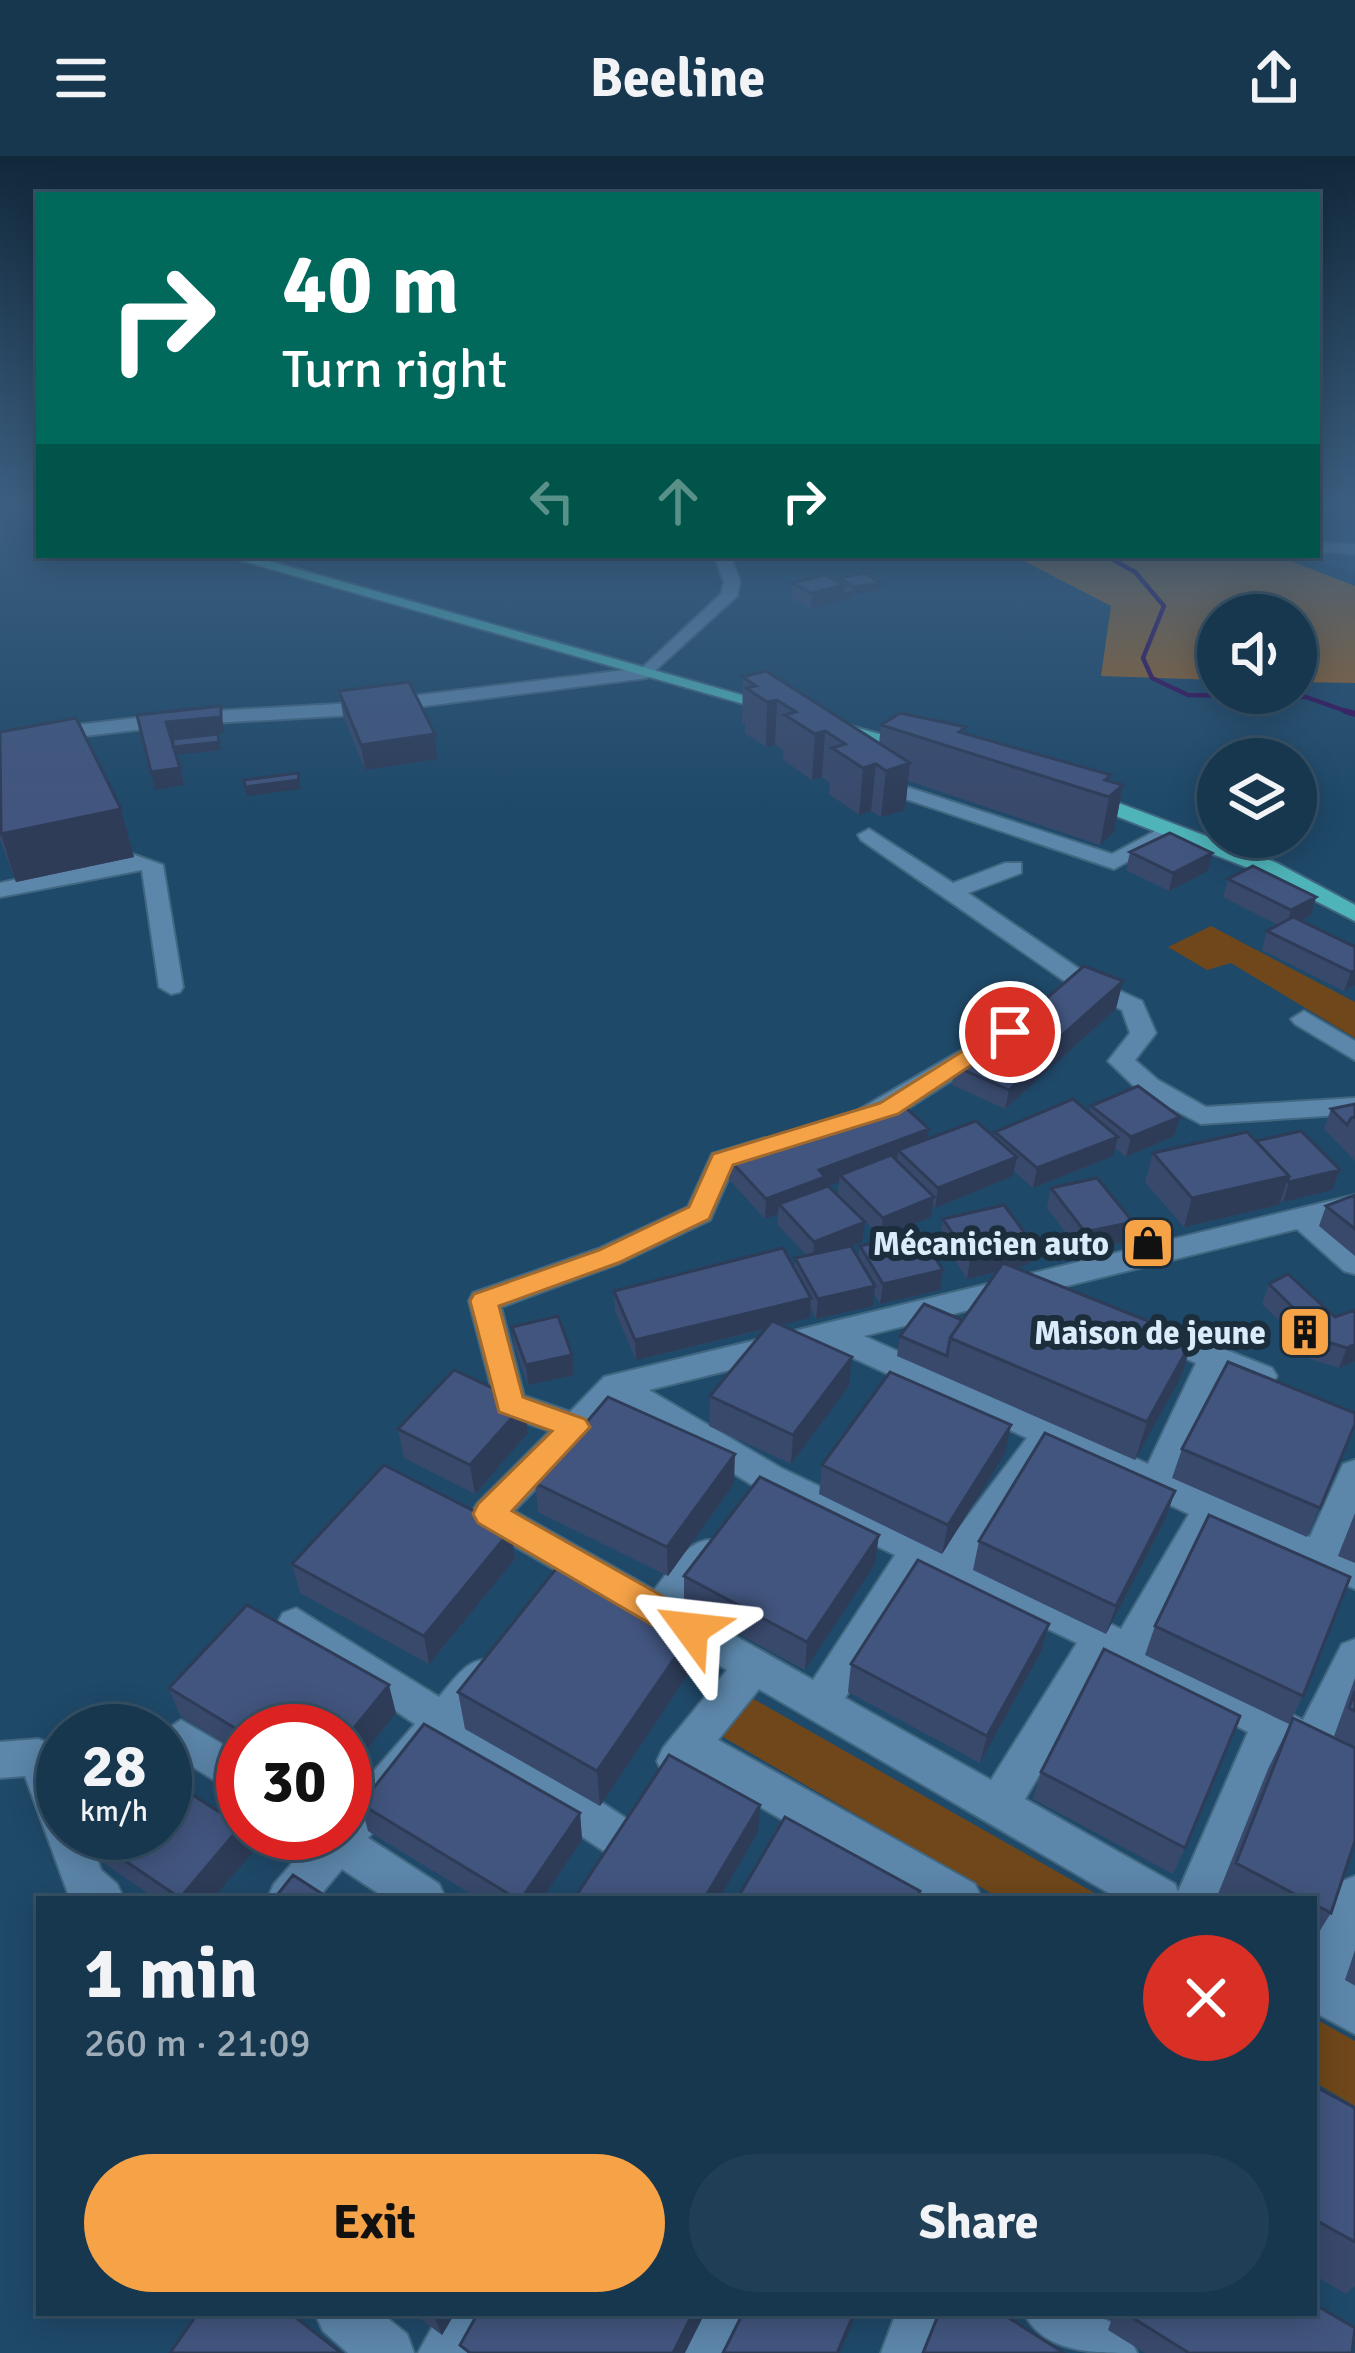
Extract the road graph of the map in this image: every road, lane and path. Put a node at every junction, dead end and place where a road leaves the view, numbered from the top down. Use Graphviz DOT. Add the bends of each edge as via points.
graph roads {
  1 [pos="409,606"];
  2 [pos="719,606"];
  3 [pos="647,673"];
  4 [pos="97,729"];
  5 [pos="0,740"];
  6 [pos="940,754"];
  7 [pos="0,758"];
  8 [pos="1051,785"];
  9 [pos="886,786"];
  10 [pos="1177,829"];
  11 [pos="869,836"];
  12 [pos="1013,868"];
  13 [pos="0,890"];
  14 [pos="950,892"];
  15 [pos="1355,914"];
  16 [pos="1085,984"];
  17 [pos="172,988"];
  18 [pos="1304,1019"];
  19 [pos="1355,1052"];
  20 [pos="1149,1086"];
  21 [pos="1115,1106"];
  22 [pos="1355,1106"];
  23 [pos="826,1128"];
  24 [pos="785,1140"];
  25 [pos="1355,1204"];
  26 [pos="1303,1218"];
  27 [pos="1355,1264"];
  28 [pos="1041,1286"];
  29 [pos="1084,1304"];
  30 [pos="1128,1322"];
  31 [pos="830,1334"];
  32 [pos="1215,1357"];
  33 [pos="904,1367"];
  34 [pos="616,1386"];
  35 [pos="1295,1390"];
  36 [pos="874,1403"];
  37 [pos="574,1427"];
  38 [pos="1049,1434"];
  39 [pos="1355,1474"];
  40 [pos="794,1482"];
  41 [pos="1156,1483"];
  42 [pos="1211,1508"];
  43 [pos="933,1558"];
  44 [pos="1319,1558"];
  45 [pos="577,1564"];
  46 [pos="1355,1574"];
  47 [pos="547,1600"];
  48 [pos="659,1611"];
  49 [pos="296,1624"];
  50 [pos="516,1635"];
  51 [pos="1114,1646"];
  52 [pos="1355,1656"];
  53 [pos="754,1666"];
  54 [pos="820,1703"];
  55 [pos="440,1724"];
  56 [pos="1271,1726"];
  57 [pos="689,1744"];
  58 [pos="1311,1745"];
  59 [pos="36,1757"];
  60 [pos="0,1760"];
  61 [pos="1355,1767"];
  62 [pos="372,1796"];
  63 [pos="797,1806"];
  64 [pos="998,1806"];
  65 [pos="623,1840"];
  66 [pos="775,1843"];
  67 [pos="77,1860"];
  68 [pos="316,1860"];
  69 [pos="365,1860"];
  70 [pos="596,1880"];
  71 [pos="99,1896"];
  72 [pos="291,1896"];
  73 [pos="419,1896"];
  74 [pos="948,1896"];
  75 [pos="1155,1896"];
  76 [pos="1198,1896"];
  77 [pos="1355,1898"];
  78 [pos="1329,1996"];
  79 [pos="345,2316"];
  80 [pos="469,2316"];
  81 [pos="725,2316"];
  82 [pos="921,2316"];
  83 [pos="1055,2316"];
  84 [pos="388,2353"];
  85 [pos="444,2353"];
  86 [pos="706,2353"];
  87 [pos="907,2353"];
  88 [pos="1111,2353"];
  1 -- 3 [label="main road"];
  2 -- 3 [label="street"];
  3 -- 4 [label="street" via="354,709"];
  3 -- 6 [label="main road"];
  4 -- 5 [label="street"];
  4 -- 7 [label="street"];
  8 -- 10 [label="main road"];
  9 -- 10 [label="street" via="1114,862"];
  10 -- 15 [label="main road"];
  11 -- 14 [label="street"];
  12 -- 14 [label="street"];
  13 -- 17 [label="street" via="132,861 152,865"];
  14 -- 16 [label="street"];
  16 -- 20 [label="street" via="1133,1006 1143,1033 1121,1061"];
  16 -- 23 [label="street" via="889,1108"];
  18 -- 19 [label="street"];
  20 -- 21 [label="street"];
  20 -- 22 [label="street" via="1201,1115"];
  24 -- 37 [label="street" via="722,1160 700,1213 484,1301 510,1404"];
  25 -- 26 [label="street"];
  26 -- 27 [label="street"];
  26 -- 28 [label="street"];
  28 -- 29 [label="street"];
  28 -- 31 [label="street"];
  30 -- 32 [label="street"];
  31 -- 33 [label="street"];
  31 -- 34 [label="street"];
  32 -- 35 [label="street"];
  32 -- 41 [label="street"];
  33 -- 36 [label="street"];
  33 -- 38 [label="street"];
  34 -- 37 [label="street"];
  34 -- 40 [label="street"];
  37 -- 45 [label="street" via="489,1514"];
  38 -- 41 [label="street"];
  38 -- 43 [label="street"];
  39 -- 44 [label="street"];
  40 -- 43 [label="street"];
  40 -- 48 [label="street" via="735,1520"];
  41 -- 42 [label="street"];
  42 -- 44 [label="street"];
  42 -- 51 [label="street"];
  43 -- 51 [label="street"];
  43 -- 54 [label="street"];
  44 -- 46 [label="street"];
  45 -- 47 [label="street"];
  45 -- 48 [label="street"];
  48 -- 53 [label="street"];
  49 -- 55 [label="street"];
  50 -- 55 [label="street"];
  51 -- 56 [label="street"];
  51 -- 64 [label="street"];
  52 -- 58 [label="street"];
  53 -- 54 [label="street"];
  53 -- 57 [label="street"];
  54 -- 64 [label="street"];
  55 -- 62 [label="street"];
  55 -- 65 [label="street"];
  56 -- 58 [label="street"];
  56 -- 76 [label="street"];
  57 -- 63 [label="street"];
  57 -- 65 [label="street"];
  58 -- 61 [label="street"];
  59 -- 60 [label="street"];
  63 -- 66 [label="street"];
  63 -- 74 [label="street"];
  64 -- 75 [label="street"];
  65 -- 70 [label="street"];
  67 -- 71 [label="street"];
  68 -- 72 [label="street"];
  69 -- 73 [label="street"];
  77 -- 78 [label="street"];
  79 -- 84 [label="street"];
  80 -- 85 [label="street"];
  81 -- 86 [label="street"];
  82 -- 87 [label="street"];
  83 -- 88 [label="street"];
}
